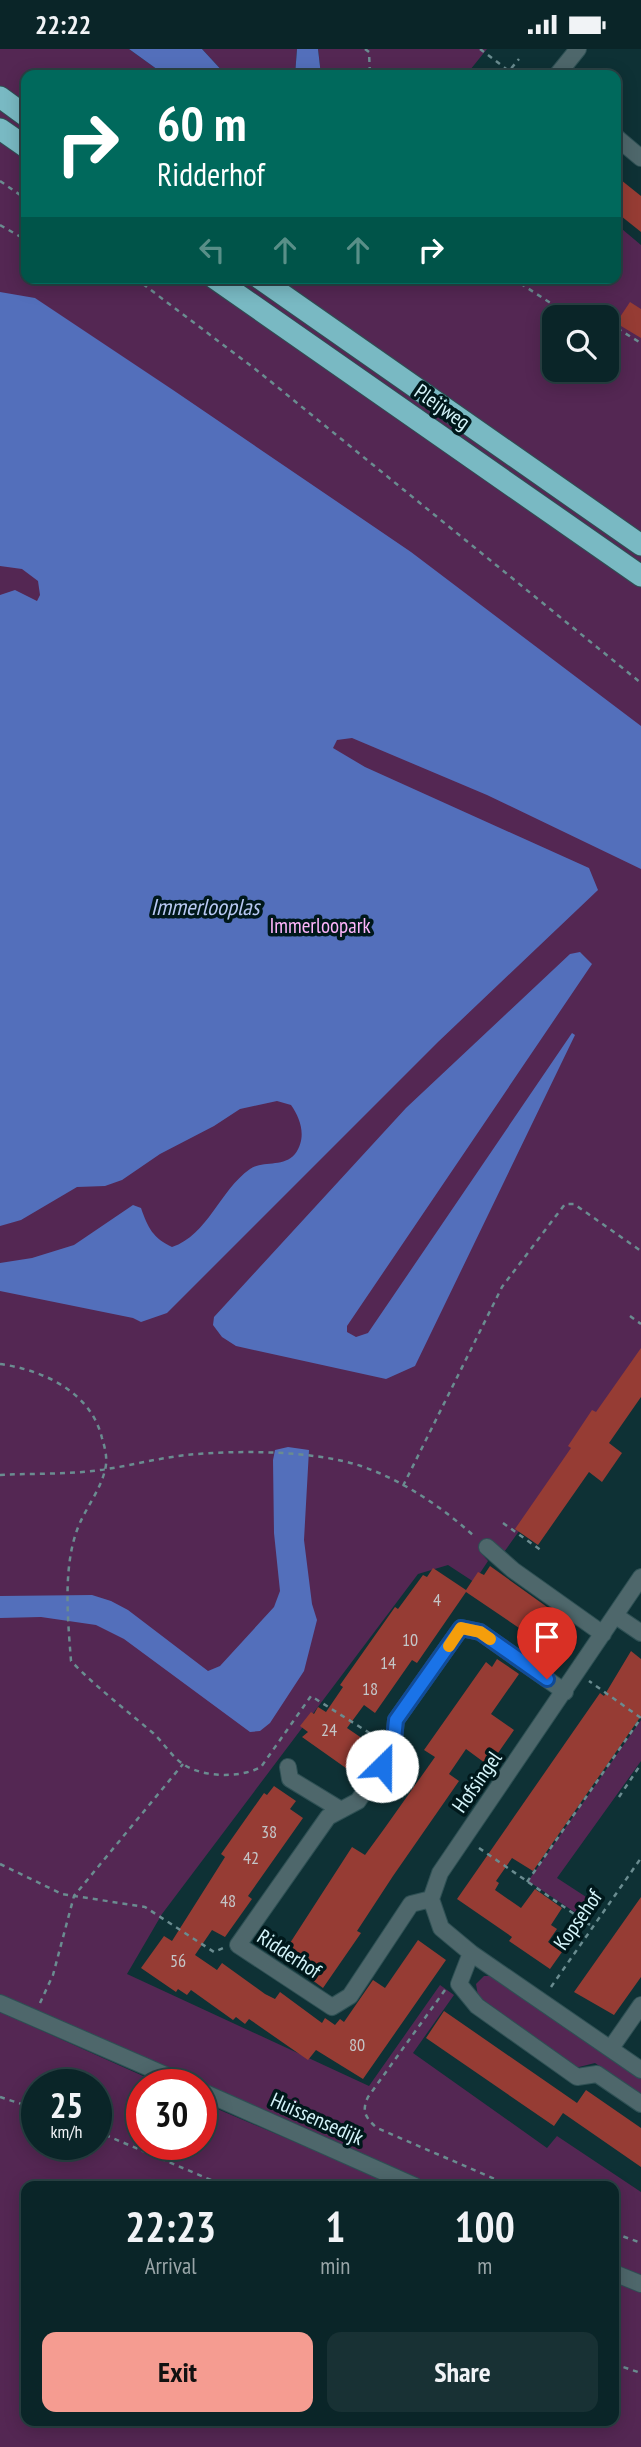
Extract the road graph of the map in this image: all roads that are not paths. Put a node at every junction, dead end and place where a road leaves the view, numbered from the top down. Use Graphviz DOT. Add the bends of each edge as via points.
graph roads {
  1 [pos="578,49"];
  2 [pos="560,70"];
  3 [pos="0,97"];
  4 [pos="21,112"];
  5 [pos="0,129"];
  6 [pos="621,141"];
  7 [pos="21,144"];
  8 [pos="641,157"];
  9 [pos="223,284"];
  10 [pos="268,284"];
  11 [pos="641,545"];
  12 [pos="641,576"];
  13 [pos="487,1547"];
  14 [pos="641,1577"];
  15 [pos="641,1597"];
  16 [pos="620,1609"];
  17 [pos="641,1633"];
  18 [pos="603,1634"];
  19 [pos="565,1692"];
  20 [pos="288,1767"];
  21 [pos="341,1810"];
  22 [pos="431,1899"];
  23 [pos="471,1954"];
  24 [pos="0,2003"];
  25 [pos="641,2005"];
  26 [pos="611,2048"];
  27 [pos="152,2069"];
  28 [pos="641,2070"];
  29 [pos="217,2098"];
  30 [pos="641,2104"];
  31 [pos="404,2181"];
  32 [pos="619,2275"];
  33 [pos="641,2284"];
  1 -- 2 [label="street"];
  3 -- 4 [label="highway"];
  5 -- 7 [label="highway"];
  6 -- 8 [label="street"];
  9 -- 12 [label="highway, Pleijweg"];
  10 -- 11 [label="highway, Pleijweg"];
  13 -- 18 [label="street"];
  14 -- 16 [label="street, Hofsingel"];
  15 -- 16 [label="street"];
  16 -- 17 [label="street"];
  16 -- 18 [label="street, Hofsingel"];
  18 -- 19 [label="street, Hofsingel"];
  19 -- 21 [label="street, Ridderhof" via="480,1632 461,1628 396,1720 393,1749 358,1801"];
  19 -- 22 [label="street, Hofsingel" via="440,1873"];
  20 -- 21 [label="street" via="290,1779"];
  21 -- 22 [label="street, Ridderhof" via="328,1817 238,1945 332,2007 350,1996 411,1904"];
  22 -- 23 [label="street" via="441,1928"];
  23 -- 26 [label="street"];
  23 -- 30 [label="street" via="460,1984 477,2006 576,2077 597,2074"];
  24 -- 27 [label="street"];
  25 -- 26 [label="street"];
  26 -- 28 [label="street"];
  29 -- 31 [label="street, Huissensedijk"];
  32 -- 33 [label="street"];
}
